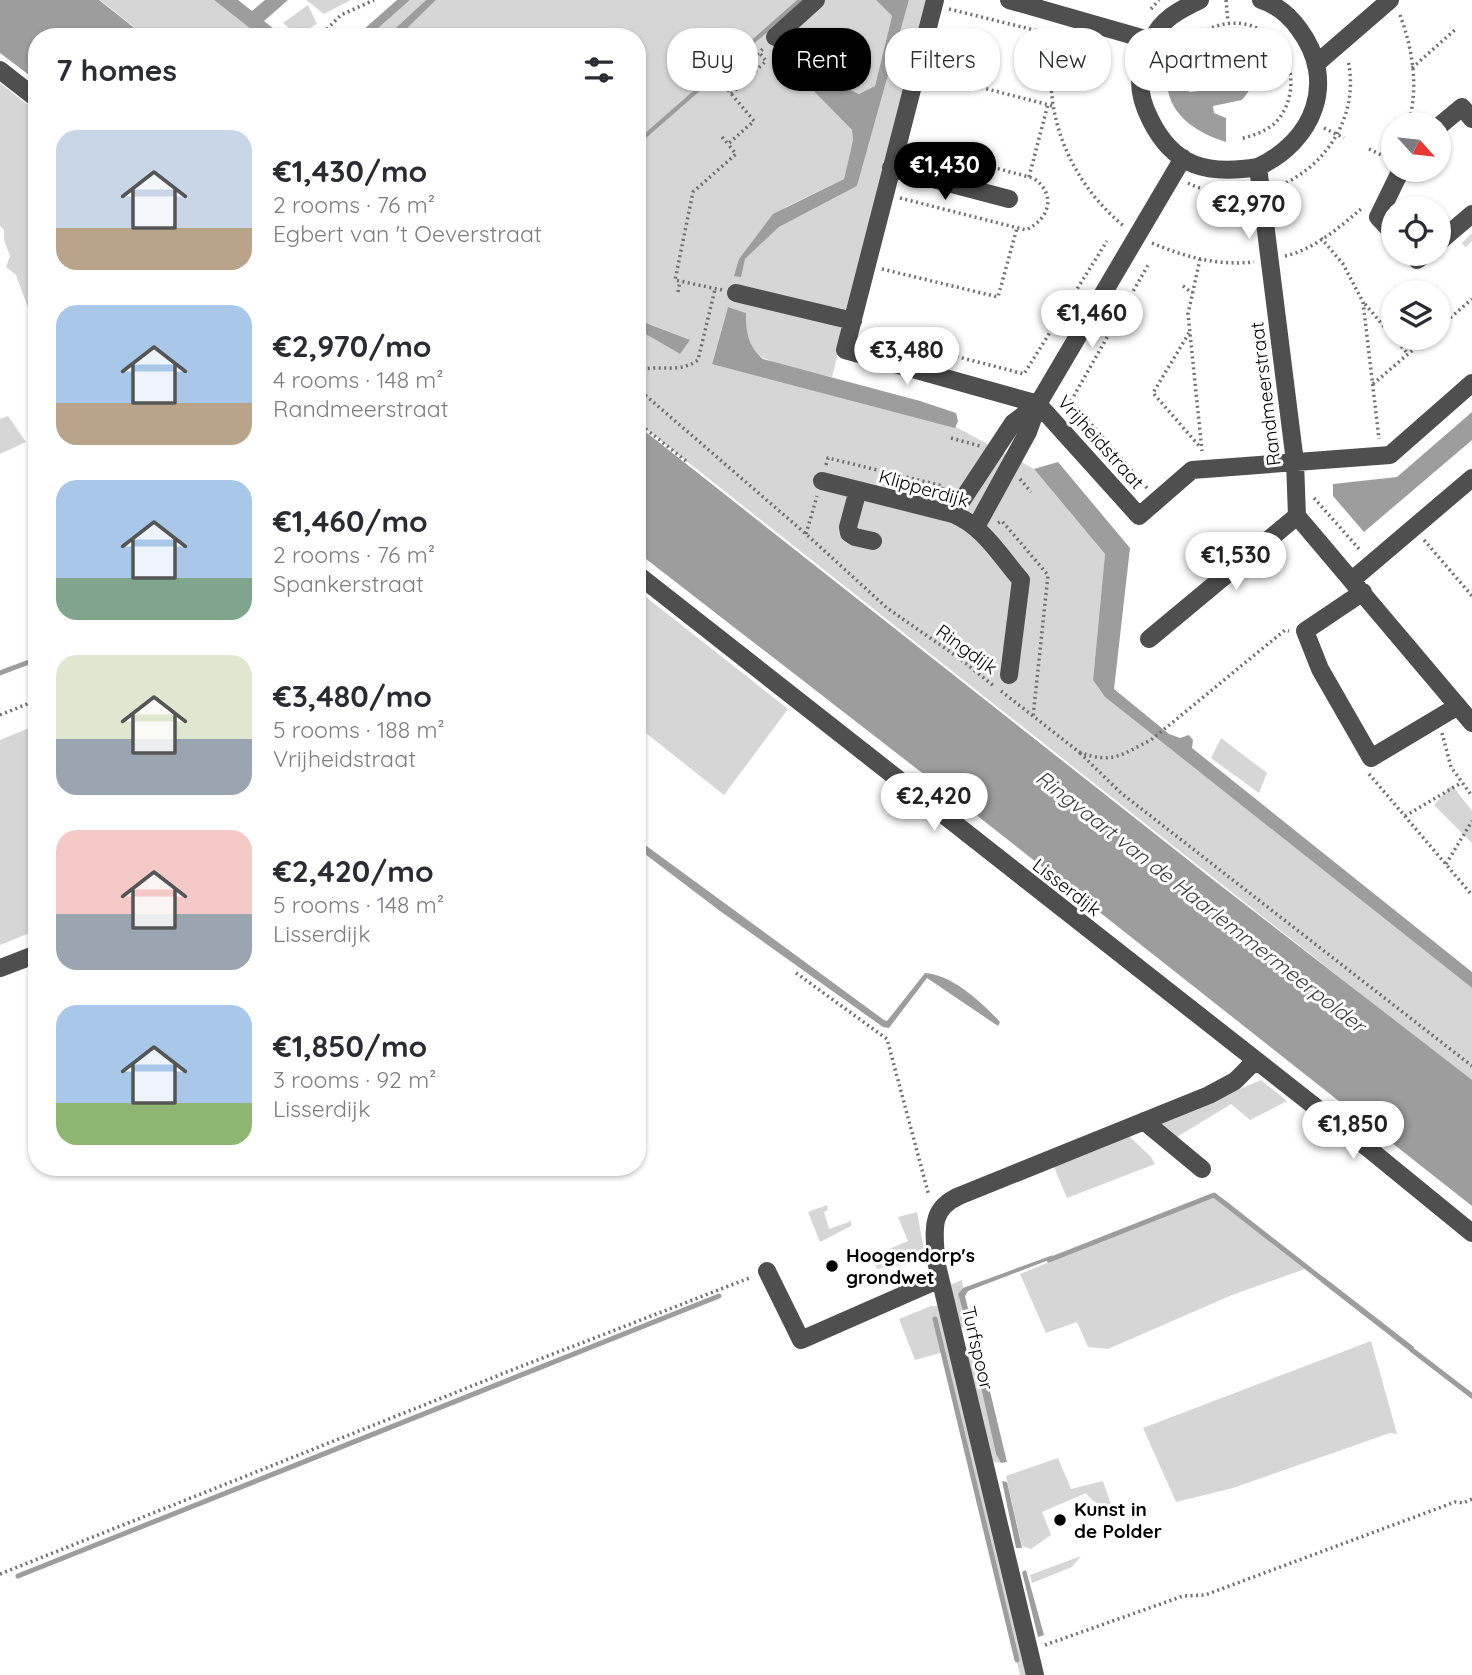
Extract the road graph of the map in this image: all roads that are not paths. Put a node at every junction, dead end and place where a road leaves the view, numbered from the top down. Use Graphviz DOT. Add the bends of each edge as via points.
graph roads {
  1 [pos="816,0"];
  2 [pos="1009,0"];
  3 [pos="1200,0"];
  4 [pos="1261,0"];
  5 [pos="934,2"];
  6 [pos="1394,5"];
  7 [pos="785,28"];
  8 [pos="1160,28"];
  9 [pos="1125,33"];
  10 [pos="1316,64"];
  11 [pos="0,70"];
  12 [pos="1142,91"];
  13 [pos="28,92"];
  14 [pos="1451,116"];
  15 [pos="1472,119"];
  16 [pos="1183,158"];
  17 [pos="1258,167"];
  18 [pos="891,168"];
  19 [pos="1009,198"];
  20 [pos="1466,226"];
  21 [pos="1451,235"];
  22 [pos="736,293"];
  23 [pos="852,325"];
  24 [pos="1472,383"];
  25 [pos="1038,404"];
  26 [pos="1303,461"];
  27 [pos="1472,478"];
  28 [pos="822,481"];
  29 [pos="858,490"];
  30 [pos="945,512"];
  31 [pos="1297,516"];
  32 [pos="975,527"];
  33 [pos="873,541"];
  34 [pos="646,581"];
  35 [pos="1358,586"];
  36 [pos="1149,639"];
  37 [pos="1001,674"];
  38 [pos="1458,706"];
  39 [pos="1472,723"];
  40 [pos="28,957"];
  41 [pos="0,968"];
  42 [pos="1255,1061"];
  43 [pos="1144,1121"];
  44 [pos="1202,1169"];
  45 [pos="1472,1233"];
  46 [pos="767,1271"];
  47 [pos="940,1279"];
  48 [pos="1035,1675"];
  1 -- 7 [label="street"];
  2 -- 9 [label="street"];
  3 -- 8 [label="street" via="1175,12"];
  4 -- 10 [label="street" via="1291,17 1311,44"];
  5 -- 18 [label="street"];
  6 -- 10 [label="street"];
  10 -- 17 [label="street" via="1316,106 1299,139 1276,159"];
  11 -- 13 [label="street"];
  12 -- 16 [label="street" via="1143,104 1160,139"];
  14 -- 15 [label="street" via="1462,107"];
  16 -- 17 [label="street" via="1228,172"];
  16 -- 25 [label="street"];
  17 -- 26 [label="street, Randmeerstraat"];
  18 -- 19 [label="street"];
  18 -- 23 [label="street"];
  20 -- 21 [label="street"];
  22 -- 23 [label="street"];
  23 -- 25 [label="street, Vrijheidstraat" via="845,350"];
  24 -- 26 [label="street, Vrijheidstraat" via="1390,455"];
  25 -- 26 [label="street, Vrijheidstraat" via="1139,516 1192,470"];
  25 -- 30 [label="street" via="1013,423"];
  25 -- 32 [label="street" via="1028,432"];
  26 -- 31 [label="street, Randmeerstraat"];
  27 -- 35 [label="street" via="1371,564"];
  28 -- 29 [label="street, Klipperdijk"];
  29 -- 30 [label="street, Klipperdijk"];
  29 -- 33 [label="street" via="849,533"];
  30 -- 32 [label="street, Klipperdijk" via="967,519"];
  31 -- 35 [label="street"];
  31 -- 36 [label="street"];
  32 -- 37 [label="street, Klipperdijk" via="1021,580"];
  34 -- 42 [label="street, Lisserdijk"];
  35 -- 38 [label="street"];
  35 -- 38 [label="street" via="1305,631 1320,669 1371,758"];
  38 -- 39 [label="street"];
  40 -- 41 [label="street"];
  42 -- 43 [label="street" via="1209,1095"];
  42 -- 45 [label="street, Lisserdijk"];
  43 -- 44 [label="street"];
  43 -- 47 [label="street, Turfspoor" via="947,1202 935,1217"];
  46 -- 47 [label="street" via="801,1340"];
  47 -- 48 [label="street, Turfspoor"];
}
